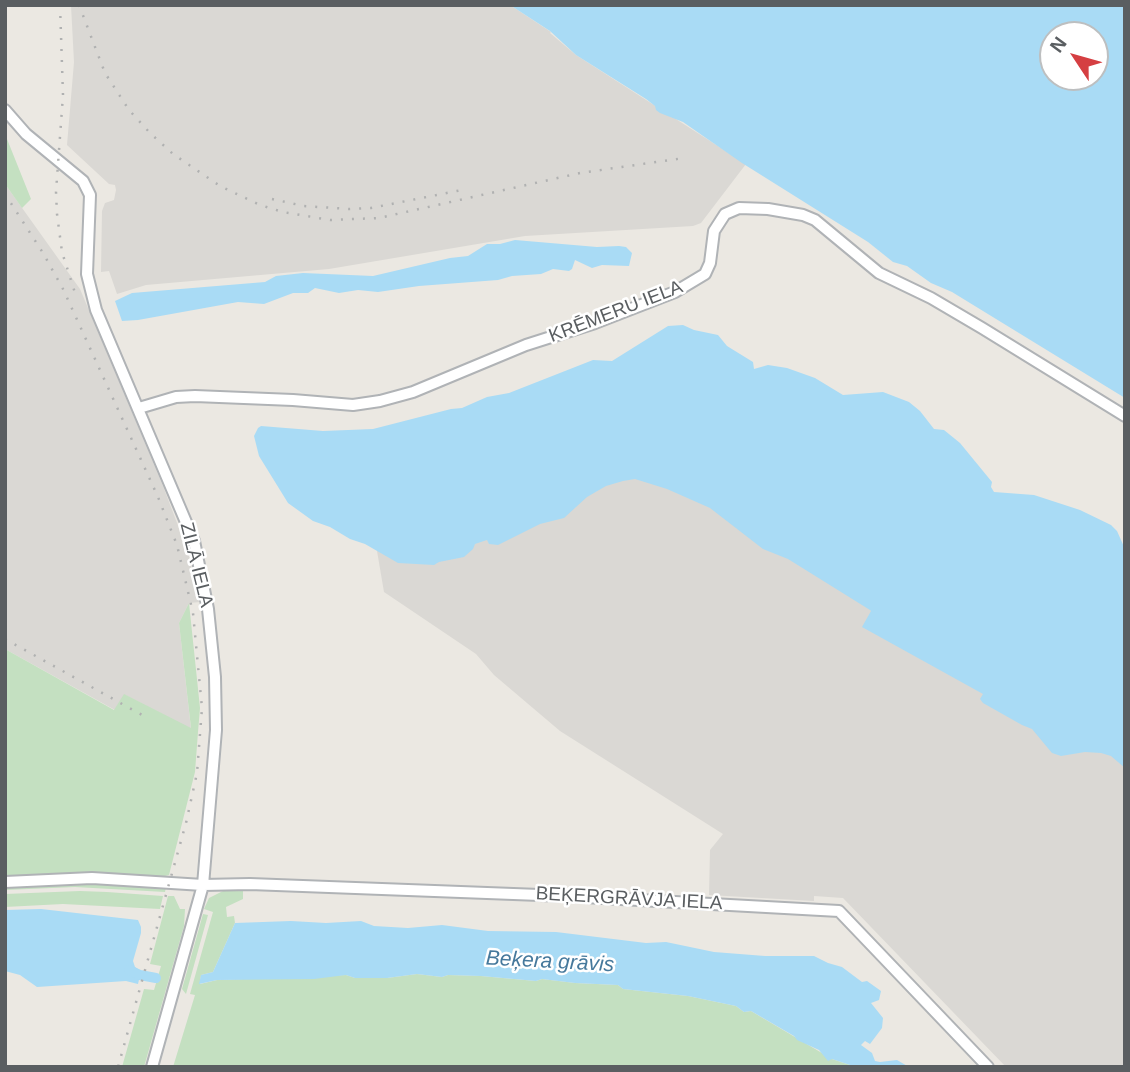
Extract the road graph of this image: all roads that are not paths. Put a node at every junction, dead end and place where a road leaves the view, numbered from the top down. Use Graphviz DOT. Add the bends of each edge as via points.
graph roads {
  1 [pos="5,110"];
  2 [pos="139,408"];
  3 [pos="1125,416"];
  4 [pos="5,882"];
  5 [pos="203,885"];
  6 [pos="152,1067"];
  7 [pos="988,1067"];
  1 -- 2 [label="street, ZILĀ IELA" via="26,134 83,181 90,195 87,274 96,310"];
  2 -- 3 [label="street, KRĒMERU IELA" via="195,396 353,405 413,392 699,279 710,263 718,222 731,210 749,208 815,220 879,273 931,298"];
  2 -- 5 [label="street, ZILĀ IELA" via="194,541 212,638 216,730"];
  4 -- 5 [label="street, BEĶERGRĀVJA IELA" via="92,878"];
  5 -- 6 [label="street, ZILĀ IELA"];
  5 -- 7 [label="street, BEĶERGRĀVJA IELA" via="566,896 839,911"];
}
